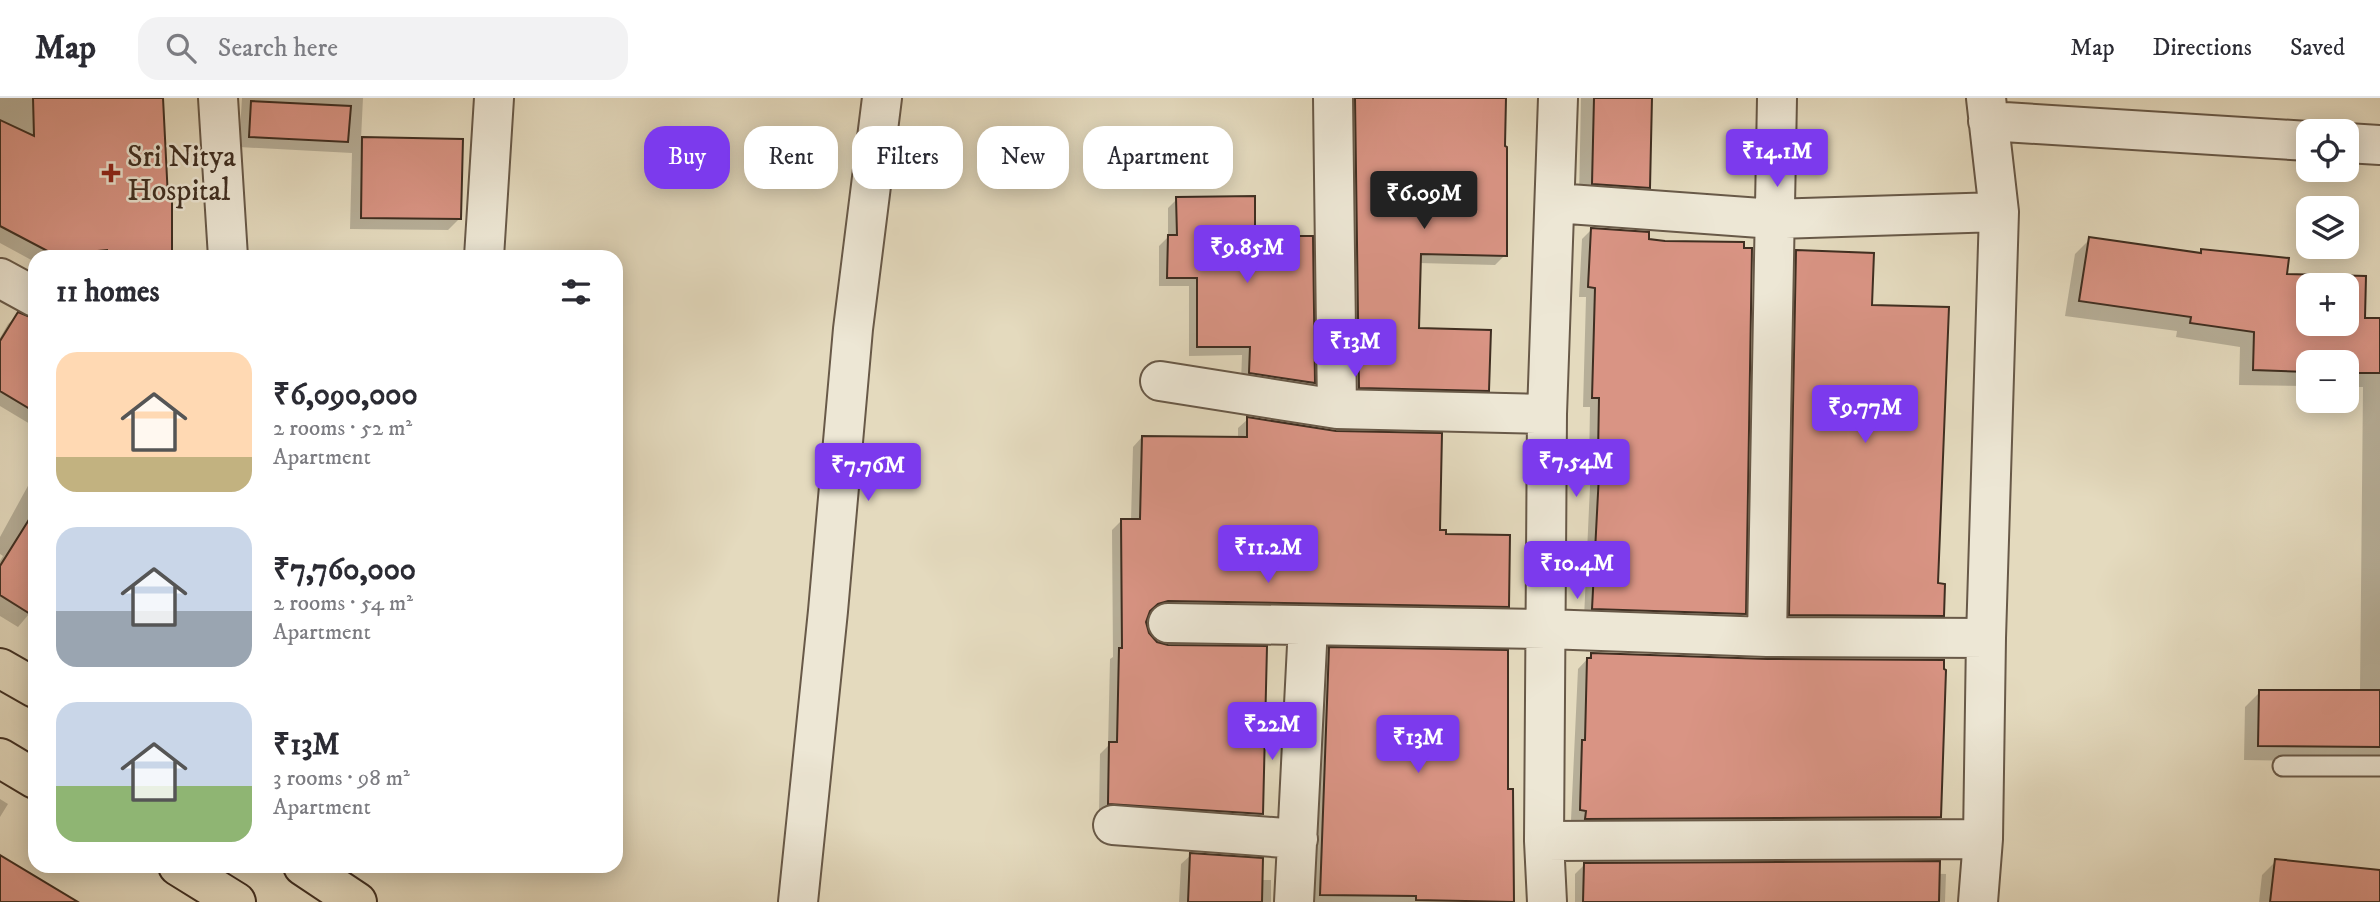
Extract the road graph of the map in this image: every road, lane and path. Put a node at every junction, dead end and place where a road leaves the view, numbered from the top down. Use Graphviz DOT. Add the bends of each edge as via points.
graph roads {
  1 [pos="218,98"];
  2 [pos="494,98"];
  3 [pos="882,98"];
  4 [pos="1333,98"];
  5 [pos="1558,98"];
  6 [pos="1777,98"];
  7 [pos="1987,109"];
  8 [pos="2296,140"];
  9 [pos="2359,144"];
  10 [pos="2380,145"];
  11 [pos="1555,203"];
  12 [pos="1999,212"];
  13 [pos="1774,219"];
  14 [pos="228,250"];
  15 [pos="484,250"];
  16 [pos="0,278"];
  17 [pos="28,293"];
  18 [pos="1160,381"];
  19 [pos="1337,409"];
  20 [pos="1547,414"];
  21 [pos="1168,623"];
  22 [pos="1308,626"];
  23 [pos="1546,629"];
  24 [pos="1767,637"];
  25 [pos="1986,638"];
  26 [pos="0,668"];
  27 [pos="28,684"];
  28 [pos="0,758"];
  29 [pos="2283,766"];
  30 [pos="2380,766"];
  31 [pos="28,775"];
  32 [pos="1113,825"];
  33 [pos="1298,839"];
  34 [pos="1983,839"];
  35 [pos="1544,841"];
  36 [pos="189,873"];
  37 [pos="314,873"];
  38 [pos="236,902"];
  39 [pos="357,902"];
  40 [pos="798,902"];
  41 [pos="1294,902"];
  42 [pos="1547,902"];
  43 [pos="1978,902"];
  1 -- 14 [label="street"];
  2 -- 15 [label="street"];
  3 -- 40 [label="street" via="853,329"];
  4 -- 19 [label="street"];
  5 -- 11 [label="street"];
  6 -- 13 [label="street"];
  7 -- 8 [label="street"];
  7 -- 12 [label="street"];
  9 -- 10 [label="street"];
  11 -- 13 [label="street"];
  11 -- 20 [label="street"];
  12 -- 13 [label="street"];
  12 -- 25 [label="street"];
  13 -- 24 [label="street"];
  16 -- 17 [label="street"];
  18 -- 19 [label="street"];
  19 -- 20 [label="street"];
  20 -- 23 [label="street"];
  21 -- 22 [label="street"];
  22 -- 23 [label="street"];
  22 -- 33 [label="street"];
  23 -- 24 [label="street"];
  23 -- 35 [label="street"];
  24 -- 25 [label="street"];
  25 -- 34 [label="street"];
  26 -- 27 [label="main road"];
  28 -- 31 [label="main road"];
  29 -- 30 [label="lane"];
  32 -- 33 [label="street"];
  33 -- 41 [label="street"];
  34 -- 35 [label="street"];
  34 -- 43 [label="street"];
  35 -- 42 [label="street"];
  36 -- 38 [label="main road"];
  37 -- 39 [label="main road"];
}
